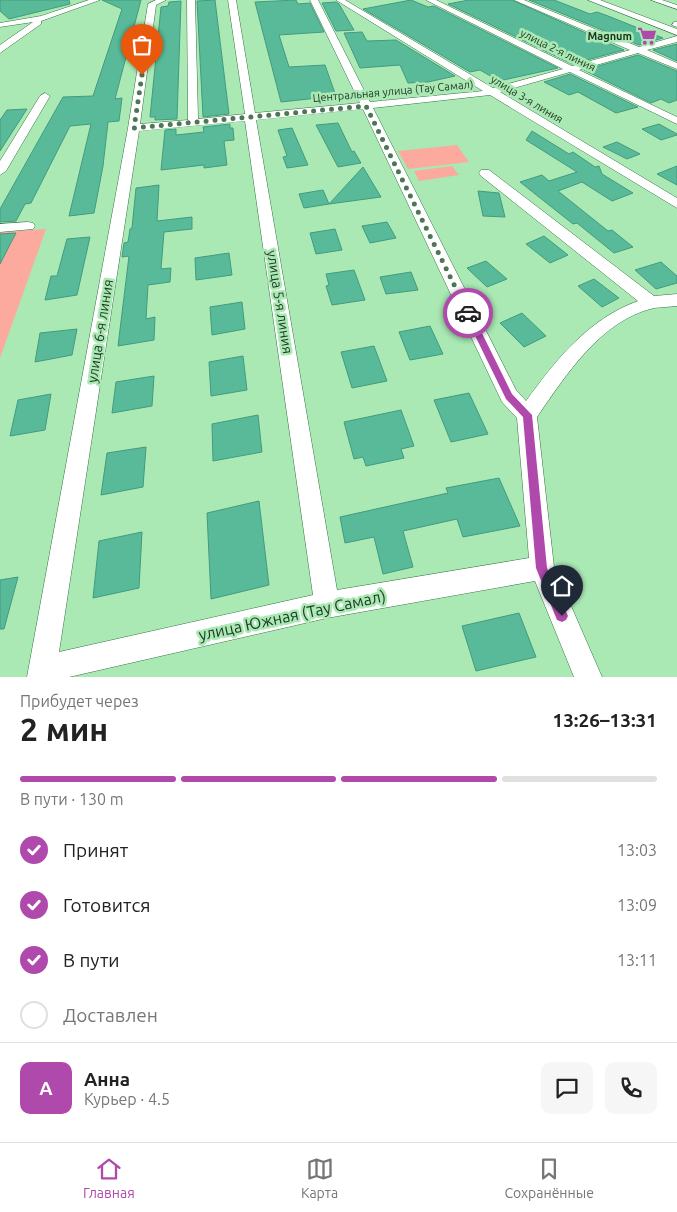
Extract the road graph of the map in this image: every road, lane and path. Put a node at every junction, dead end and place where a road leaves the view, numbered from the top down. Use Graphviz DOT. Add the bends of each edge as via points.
graph roads {
  1 [pos="162,0"];
  2 [pos="191,0"];
  3 [pos="232,0"];
  4 [pos="314,0"];
  5 [pos="340,0"];
  6 [pos="430,0"];
  7 [pos="518,0"];
  8 [pos="592,0"];
  9 [pos="655,0"];
  10 [pos="90,1"];
  11 [pos="677,8"];
  12 [pos="42,18"];
  13 [pos="0,25"];
  14 [pos="677,27"];
  15 [pos="677,39"];
  16 [pos="0,50"];
  17 [pos="640,51"];
  18 [pos="677,66"];
  19 [pos="573,70"];
  20 [pos="491,92"];
  21 [pos="45,96"];
  22 [pos="366,106"];
  23 [pos="251,116"];
  24 [pos="677,121"];
  25 [pos="193,122"];
  26 [pos="134,128"];
  27 [pos="0,170"];
  28 [pos="485,173"];
  29 [pos="677,204"];
  30 [pos="28,226"];
  31 [pos="0,228"];
  32 [pos="677,300"];
  33 [pos="651,303"];
  34 [pos="527,415"];
  35 [pos="542,568"];
  36 [pos="327,605"];
  37 [pos="42,673"];
  38 [pos="588,677"];
  1 -- 26 [label="street, улица 6-я линия" via="152,4"];
  2 -- 25 [label="street"];
  3 -- 23 [label="street, улица 5-я линия"];
  4 -- 22 [label="street"];
  5 -- 20 [label="street, улица 3-я линия"];
  6 -- 19 [label="street, улица 2-я линия"];
  7 -- 17 [label="street"];
  8 -- 14 [label="main road"];
  9 -- 11 [label="street"];
  10 -- 12 [label="street"];
  12 -- 13 [label="street"];
  12 -- 16 [label="street"];
  15 -- 17 [label="street, Центральная улица (Тау Самал)"];
  17 -- 18 [label="street"];
  17 -- 19 [label="street, Центральная улица (Тау Самал)"];
  19 -- 20 [label="street, Центральная улица (Тау Самал)"];
  19 -- 24 [label="street, улица 2-я линия"];
  20 -- 22 [label="street, Центральная улица (Тау Самал)"];
  20 -- 29 [label="street, улица 3-я линия"];
  21 -- 27 [label="street"];
  22 -- 23 [label="street, Центральная улица (Тау Самал)"];
  22 -- 34 [label="street" via="509,396"];
  23 -- 25 [label="street, Центральная улица (Тау Самал)"];
  23 -- 36 [label="street, улица 5-я линия"];
  25 -- 26 [label="street, Центральная улица (Тау Самал)"];
  26 -- 37 [label="street, улица 6-я линия"];
  28 -- 33 [label="street"];
  30 -- 31 [label="street"];
  32 -- 33 [label="street"];
  33 -- 34 [label="street" via="613,320 590,337 569,359"];
  34 -- 35 [label="street"];
  35 -- 36 [label="street, улица Южная (Тау Самал)"];
  35 -- 38 [label="street"];
  36 -- 37 [label="street, улица Южная (Тау Самал)"];
}
